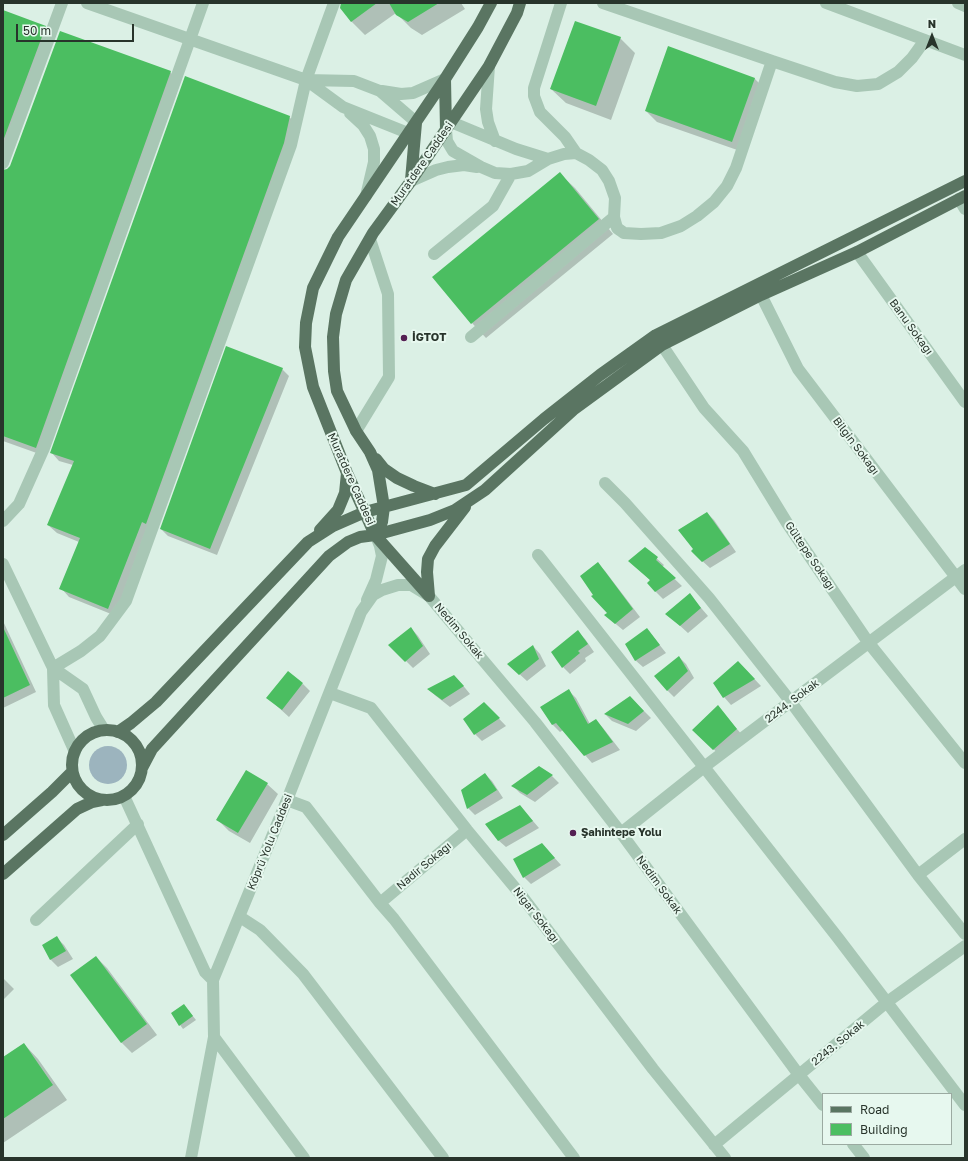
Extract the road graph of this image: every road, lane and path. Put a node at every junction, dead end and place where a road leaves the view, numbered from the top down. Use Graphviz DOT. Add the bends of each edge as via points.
graph roads {
  1 [pos="62,3"];
  2 [pos="87,3"];
  3 [pos="203,3"];
  4 [pos="334,3"];
  5 [pos="490,3"];
  6 [pos="520,3"];
  7 [pos="561,3"];
  8 [pos="603,3"];
  9 [pos="826,3"];
  10 [pos="958,3"];
  11 [pos="965,6"];
  12 [pos="190,40"];
  13 [pos="925,40"];
  14 [pos="965,55"];
  15 [pos="772,61"];
  16 [pos="489,66"];
  17 [pos="445,79"];
  18 [pos="306,80"];
  19 [pos="380,91"];
  20 [pos="343,107"];
  21 [pos="416,122"];
  22 [pos="448,126"];
  23 [pos="408,133"];
  24 [pos="495,141"];
  25 [pos="576,153"];
  26 [pos="548,159"];
  27 [pos="3,163"];
  28 [pos="481,167"];
  29 [pos="511,174"];
  30 [pos="411,181"];
  31 [pos="965,182"];
  32 [pos="366,196"];
  33 [pos="963,202"];
  34 [pos="614,217"];
  35 [pos="370,239"];
  36 [pos="857,252"];
  37 [pos="434,254"];
  38 [pos="761,295"];
  39 [pos="471,336"];
  40 [pos="662,345"];
  41 [pos="965,402"];
  42 [pos="356,431"];
  43 [pos="370,452"];
  44 [pos="347,473"];
  45 [pos="605,484"];
  46 [pos="435,494"];
  47 [pos="471,500"];
  48 [pos="384,506"];
  49 [pos="365,512"];
  50 [pos="3,522"];
  51 [pos="375,535"];
  52 [pos="308,542"];
  53 [pos="538,555"];
  54 [pos="3,564"];
  55 [pos="960,574"];
  56 [pos="965,589"];
  57 [pos="429,596"];
  58 [pos="358,620"];
  59 [pos="868,642"];
  60 [pos="53,668"];
  61 [pos="330,693"];
  62 [pos="791,702"];
  63 [pos="104,730"];
  64 [pos="118,732"];
  65 [pos="75,752"];
  66 [pos="965,763"];
  67 [pos="704,767"];
  68 [pos="142,768"];
  69 [pos="72,772"];
  70 [pos="124,796"];
  71 [pos="102,800"];
  72 [pos="287,800"];
  73 [pos="138,824"];
  74 [pos="467,830"];
  75 [pos="621,833"];
  76 [pos="3,835"];
  77 [pos="965,839"];
  78 [pos="3,874"];
  79 [pos="918,875"];
  80 [pos="380,902"];
  81 [pos="240,917"];
  82 [pos="36,920"];
  83 [pos="965,934"];
  84 [pos="965,946"];
  85 [pos="213,980"];
  86 [pos="887,1002"];
  87 [pos="214,1037"];
  88 [pos="799,1075"];
  89 [pos="822,1104"];
  90 [pos="965,1105"];
  91 [pos="714,1145"];
  92 [pos="854,1145"];
  93 [pos="437,1156"];
  94 [pos="191,1158"];
  95 [pos="304,1158"];
  96 [pos="574,1158"];
  97 [pos="725,1158"];
  98 [pos="864,1158"];
  1 -- 27 [label="street"];
  2 -- 12 [label="street"];
  3 -- 12 [label="street"];
  4 -- 18 [label="street"];
  5 -- 17 [label="main road, Muratdere Caddesi"];
  6 -- 16 [label="main road, Muratdere Caddesi"];
  7 -- 25 [label="street" via="534,88 534,96 540,112 565,137"];
  8 -- 15 [label="street"];
  9 -- 13 [label="street"];
  10 -- 11 [label="street"];
  12 -- 18 [label="street"];
  12 -- 50 [label="street" via="44,448 19,504"];
  13 -- 14 [label="street"];
  13 -- 15 [label="street" via="898,72 878,84 857,86 835,82"];
  15 -- 34 [label="street" via="736,168 728,186 714,202 681,226 661,233 624,233 617,228"];
  16 -- 22 [label="main road, Muratdere Caddesi"];
  16 -- 24 [label="street" via="486,109"];
  17 -- 19 [label="street" via="413,93"];
  17 -- 21 [label="main road, Muratdere Caddesi"];
  17 -- 22 [label="main road"];
  18 -- 19 [label="street" via="354,82"];
  18 -- 20 [label="street"];
  18 -- 60 [label="street" via="291,145 126,602 100,636"];
  19 -- 21 [label="street"];
  20 -- 23 [label="street"];
  20 -- 32 [label="street" via="363,125 374,149 374,162"];
  21 -- 23 [label="main road, Muratdere Caddesi"];
  21 -- 30 [label="main road"];
  22 -- 24 [label="street"];
  22 -- 28 [label="street" via="447,141 453,151"];
  22 -- 30 [label="main road, Muratdere Caddesi"];
  23 -- 32 [label="main road, Muratdere Caddesi"];
  24 -- 26 [label="street"];
  25 -- 26 [label="street"];
  25 -- 34 [label="street" via="602,170 609,181 615,198"];
  26 -- 29 [label="street" via="528,172"];
  28 -- 29 [label="street"];
  28 -- 30 [label="street" via="448,167"];
  29 -- 37 [label="street" via="493,206"];
  30 -- 35 [label="main road, Muratdere Caddesi"];
  31 -- 46 [label="main road" via="656,335 544,419 466,485"];
  32 -- 44 [label="main road, Muratdere Caddesi" via="338,237 313,288 306,323 305,347 313,387"];
  33 -- 36 [label="main road"];
  34 -- 39 [label="street"];
  35 -- 42 [label="street" via="388,294 389,377"];
  35 -- 42 [label="main road, Muratdere Caddesi" via="346,280 336,314 334,337 337,391"];
  36 -- 38 [label="main road"];
  36 -- 41 [label="street, Banu Sokağı"];
  38 -- 40 [label="main road"];
  38 -- 55 [label="street, Bilgin Sokağı" via="798,369"];
  40 -- 47 [label="main road" via="573,410"];
  40 -- 59 [label="street, Gültepe Sokağı" via="704,408 743,451 787,523"];
  42 -- 43 [label="main road, Muratdere Caddesi"];
  43 -- 46 [label="main road" via="384,469 397,478"];
  43 -- 48 [label="main road, Muratdere Caddesi" via="378,470"];
  44 -- 49 [label="main road, Muratdere Caddesi"];
  44 -- 52 [label="main road" via="345,493 338,510"];
  45 -- 62 [label="street" via="709,598"];
  46 -- 48 [label="main road"];
  47 -- 51 [label="main road" via="430,520"];
  47 -- 57 [label="main road" via="428,559"];
  48 -- 49 [label="main road"];
  48 -- 51 [label="main road, Muratdere Caddesi" via="382,522"];
  49 -- 51 [label="main road, Muratdere Caddesi"];
  49 -- 52 [label="main road" via="333,526"];
  51 -- 57 [label="main road"];
  51 -- 58 [label="street" via="382,556 376,580"];
  51 -- 68 [label="main road" via="348,542 329,556 152,750"];
  52 -- 64 [label="main road" via="156,702"];
  53 -- 67 [label="street"];
  54 -- 60 [label="street"];
  55 -- 56 [label="street, Bilgin Sokağı"];
  55 -- 59 [label="street, 2244. Sokak"];
  57 -- 58 [label="street, Köprü Yolu Caddesi" via="411,585 398,585 382,590 373,595"];
  57 -- 75 [label="street, Nedim Sokak" via="535,722"];
  58 -- 61 [label="street, Köprü Yolu Caddesi"];
  59 -- 62 [label="street, 2244. Sokak"];
  59 -- 66 [label="street, Gültepe Sokağı"];
  60 -- 63 [label="street" via="83,689"];
  60 -- 65 [label="street" via="54,705"];
  61 -- 72 [label="street, Köprü Yolu Caddesi"];
  61 -- 74 [label="street, Nigar Sokağı" via="371,708"];
  62 -- 67 [label="street, 2244. Sokak"];
  62 -- 79 [label="street"];
  63 -- 64 [label="main road"];
  63 -- 65 [label="main road" via="85,738"];
  64 -- 68 [label="main road" via="128,737 136,746 141,756"];
  65 -- 69 [label="main road"];
  67 -- 75 [label="street, 2244. Sokak"];
  67 -- 86 [label="street"];
  68 -- 70 [label="main road" via="133,788"];
  69 -- 71 [label="main road" via="82,790"];
  69 -- 76 [label="main road"];
  70 -- 71 [label="main road" via="114,800"];
  70 -- 73 [label="street"];
  71 -- 78 [label="main road" via="77,809"];
  72 -- 80 [label="street" via="306,807"];
  72 -- 81 [label="street, Köprü Yolu Caddesi"];
  73 -- 82 [label="street"];
  73 -- 85 [label="street" via="205,972"];
  74 -- 80 [label="street, Nadir Sokağı"];
  74 -- 91 [label="street, Nigar Sokağı" via="522,895 653,1069"];
  75 -- 88 [label="street, Nedim Sokak"];
  77 -- 79 [label="street"];
  79 -- 83 [label="street"];
  80 -- 96 [label="street"];
  81 -- 85 [label="street, Köprü Yolu Caddesi"];
  81 -- 93 [label="street" via="260,930 303,974"];
  84 -- 86 [label="street, 2243. Sokak"];
  85 -- 87 [label="street, Köprü Yolu Caddesi"];
  86 -- 88 [label="street, 2243. Sokak"];
  86 -- 90 [label="street"];
  87 -- 94 [label="street, Köprü Yolu Caddesi"];
  87 -- 95 [label="street"];
  88 -- 89 [label="street, Nedim Sokak"];
  88 -- 91 [label="street, 2243. Sokak"];
  91 -- 97 [label="street, Nigar Sokağı"];
  92 -- 98 [label="street"];
}
